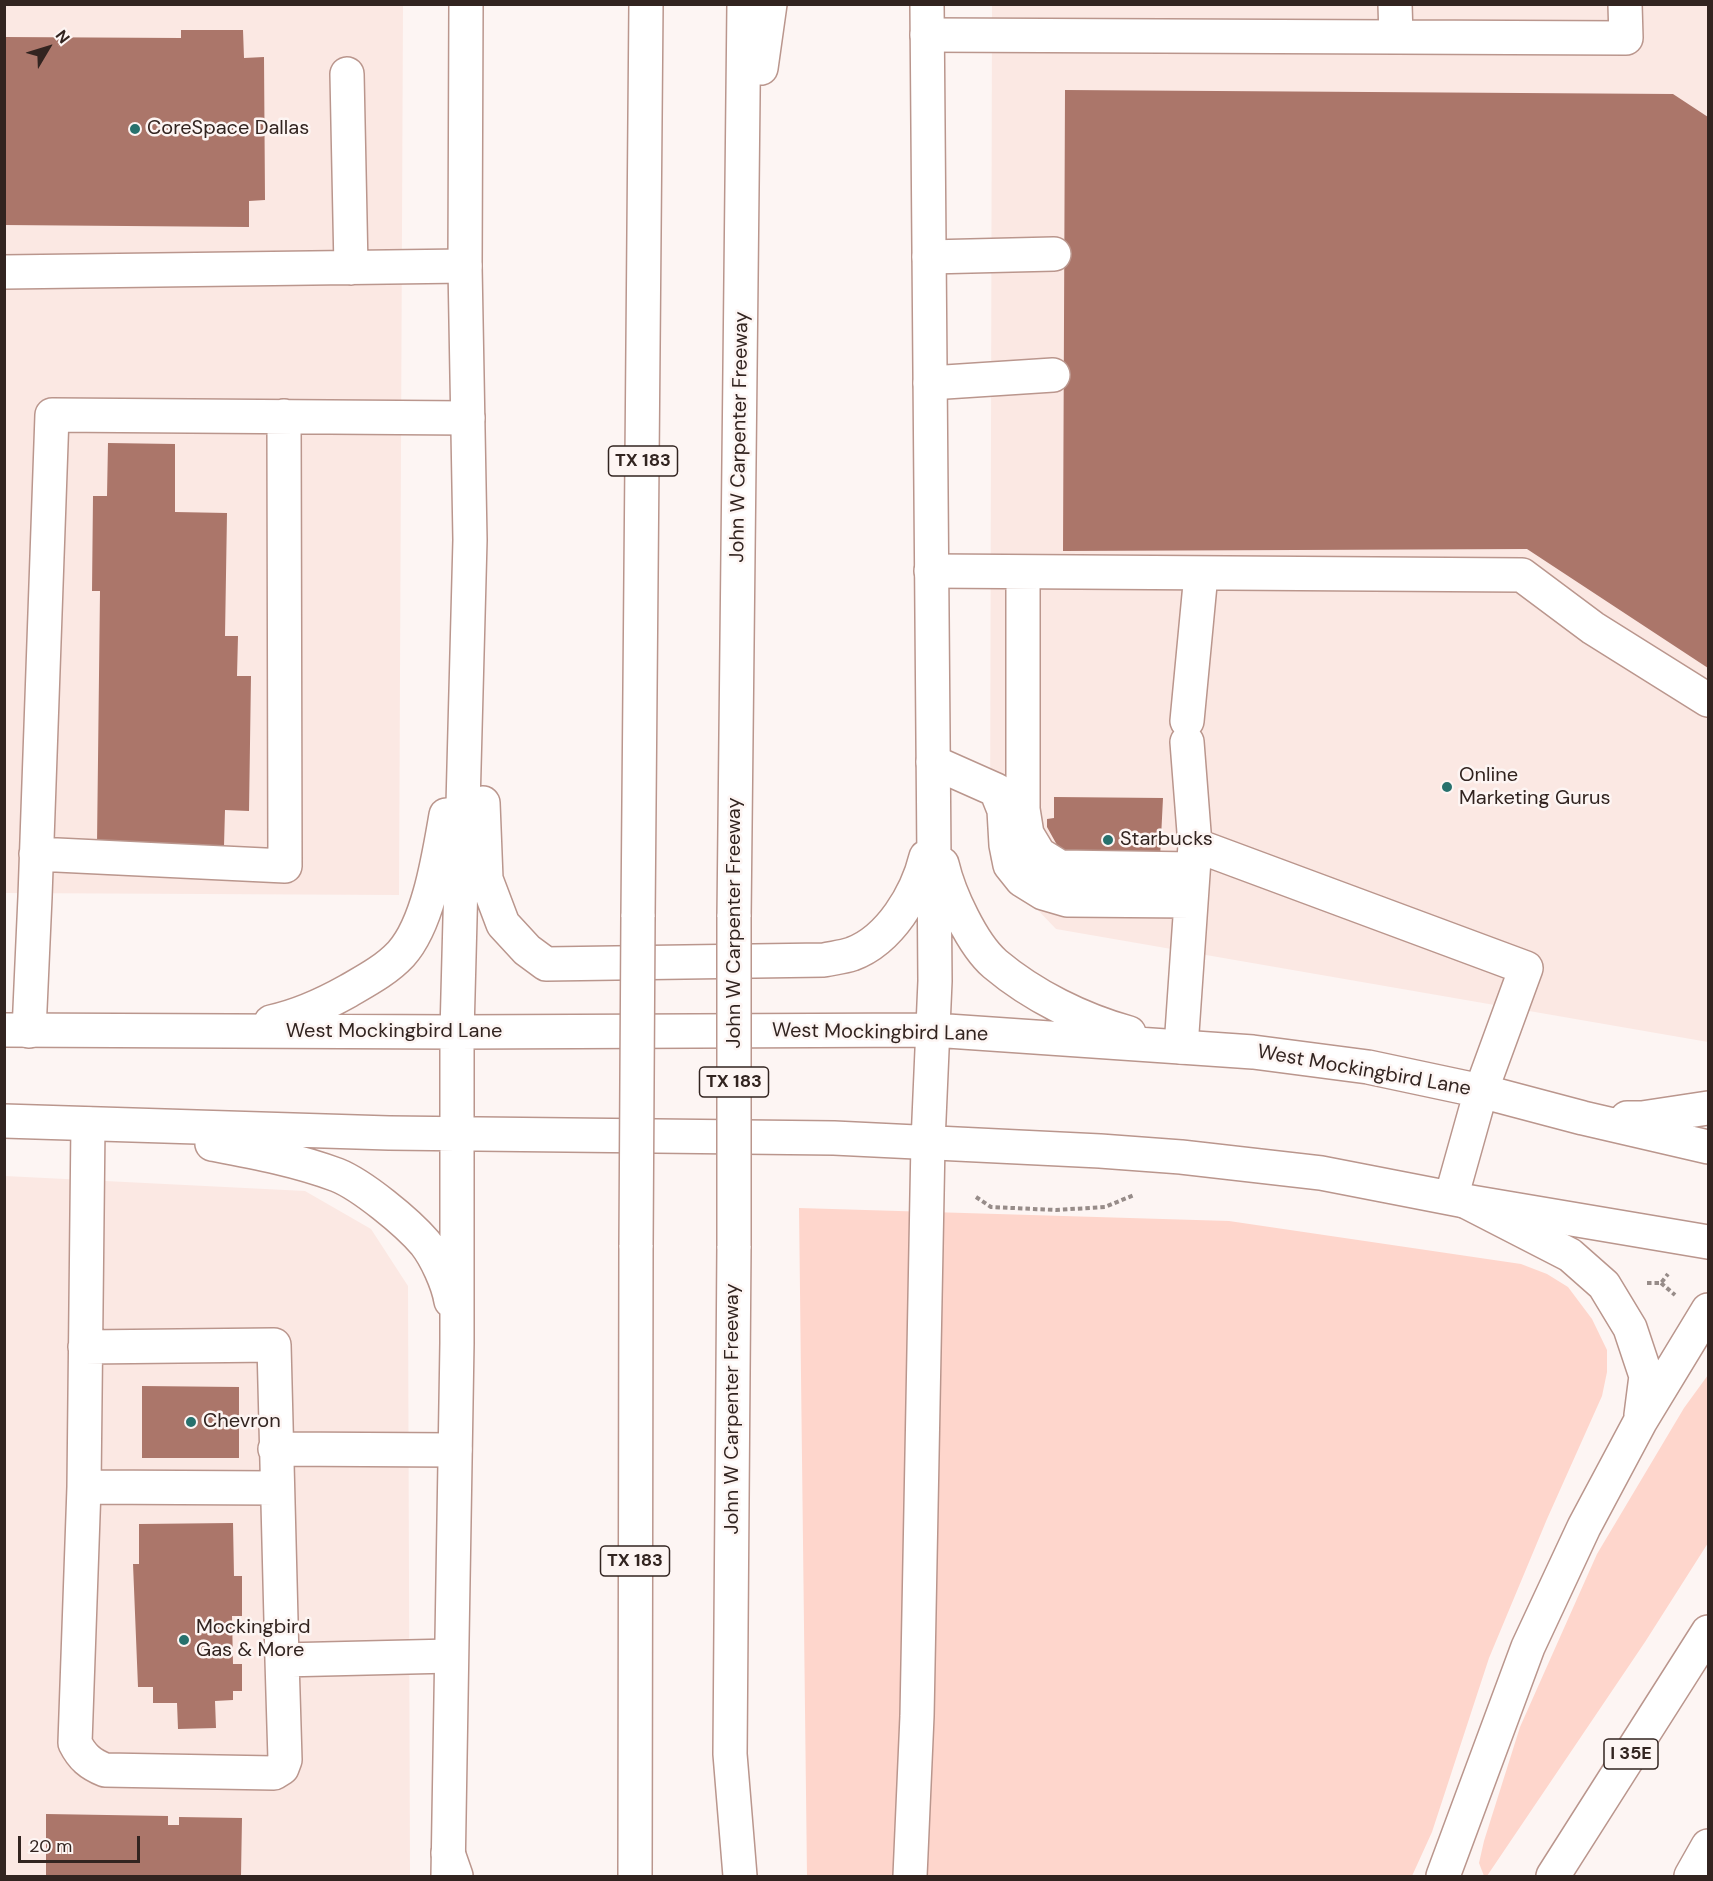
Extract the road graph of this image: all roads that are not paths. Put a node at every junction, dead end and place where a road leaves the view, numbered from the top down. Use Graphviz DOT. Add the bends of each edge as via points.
graph roads {
  1 [pos="466,4"];
  2 [pos="646,4"];
  3 [pos="744,4"];
  4 [pos="770,4"];
  5 [pos="1395,4"];
  6 [pos="1625,4"];
  7 [pos="927,20"];
  8 [pos="1396,37"];
  9 [pos="347,74"];
  10 [pos="743,204"];
  11 [pos="1054,254"];
  12 [pos="929,257"];
  13 [pos="465,266"];
  14 [pos="351,268"];
  15 [pos="4,272"];
  16 [pos="1053,375"];
  17 [pos="930,383"];
  18 [pos="284,416"];
  19 [pos="468,418"];
  20 [pos="931,571"];
  21 [pos="1023,572"];
  22 [pos="1201,574"];
  23 [pos="466,694"];
  24 [pos="1708,700"];
  25 [pos="933,762"];
  26 [pos="933,827"];
  27 [pos="36,854"];
  28 [pos="1194,857"];
  29 [pos="1191,902"];
  30 [pos="933,1030"];
  31 [pos="17,1031"];
  32 [pos="229,1031"];
  33 [pos="457,1032"];
  34 [pos="1181,1047"];
  35 [pos="1481,1091"];
  36 [pos="1708,1108"];
  37 [pos="1583,1118"];
  38 [pos="4,1121"];
  39 [pos="103,1125"];
  40 [pos="457,1134"];
  41 [pos="928,1142"];
  42 [pos="1708,1147"];
  43 [pos="1458,1199"];
  44 [pos="1708,1242"];
  45 [pos="1708,1310"];
  46 [pos="457,1343"];
  47 [pos="85,1347"];
  48 [pos="1640,1422"];
  49 [pos="275,1449"];
  50 [pos="455,1450"];
  51 [pos="84,1487"];
  52 [pos="277,1488"];
  53 [pos="1708,1632"];
  54 [pos="451,1656"];
  55 [pos="282,1660"];
  56 [pos="1708,1846"];
  57 [pos="451,1869"];
  58 [pos="635,1876"];
  59 [pos="740,1876"];
  60 [pos="910,1876"];
  61 [pos="1443,1876"];
  62 [pos="1552,1876"];
  63 [pos="1691,1876"];
  1 -- 13 [label="main road"];
  2 -- 58 [label="main road, TX 183, bridge"];
  3 -- 10 [label="main road, John W Carpenter Freeway / TX 183"];
  4 -- 10 [label="main road"];
  5 -- 8 [label="main road"];
  6 -- 8 [label="main road" via="1626,38"];
  7 -- 8 [label="main road"];
  7 -- 12 [label="main road"];
  9 -- 14 [label="main road"];
  10 -- 59 [label="main road, John W Carpenter Freeway / TX 183, bridge" via="734,918 730,1754"];
  11 -- 12 [label="main road"];
  12 -- 17 [label="main road"];
  13 -- 14 [label="main road"];
  13 -- 19 [label="main road"];
  14 -- 15 [label="main road"];
  16 -- 17 [label="main road"];
  17 -- 20 [label="main road"];
  18 -- 19 [label="main road"];
  18 -- 27 [label="main road" via="52,414"];
  18 -- 27 [label="main road" via="285,866"];
  19 -- 23 [label="main road"];
  20 -- 21 [label="main road"];
  20 -- 25 [label="main road"];
  21 -- 22 [label="main road"];
  21 -- 28 [label="main road" via="1023,809 1027,834 1040,854 1060,867"];
  22 -- 24 [label="main road" via="1521,575 1593,628"];
  22 -- 28 [label="main road" via="1187,732"];
  23 -- 26 [label="main road" via="485,815 486,879 503,924 546,964 825,960 853,954 876,940 914,893"];
  23 -- 32 [label="main road" via="439,857 420,922 402,953 377,975 326,1004 291,1018"];
  23 -- 33 [label="main road"];
  25 -- 26 [label="main road"];
  25 -- 29 [label="main road" via="996,790 1004,810 1010,865 1022,880 1043,893 1067,900"];
  26 -- 30 [label="main road"];
  26 -- 34 [label="main road" via="945,880 968,928 995,963 1039,995 1107,1027"];
  27 -- 31 [label="main road" via="35,897"];
  28 -- 29 [label="main road"];
  28 -- 35 [label="main road" via="1526,968"];
  29 -- 34 [label="main road"];
  30 -- 33 [label="main road, West Mockingbird Lane"];
  30 -- 34 [label="main road, West Mockingbird Lane"];
  30 -- 41 [label="main road"];
  31 -- 32 [label="main road, West Mockingbird Lane"];
  32 -- 33 [label="main road, West Mockingbird Lane"];
  33 -- 40 [label="main road"];
  34 -- 35 [label="main road, West Mockingbird Lane" via="1368,1067"];
  35 -- 37 [label="main road, West Mockingbird Lane"];
  35 -- 43 [label="main road"];
  36 -- 37 [label="main road" via="1642,1118"];
  37 -- 42 [label="main road, West Mockingbird Lane"];
  38 -- 39 [label="main road"];
  39 -- 40 [label="main road"];
  39 -- 46 [label="main road" via="279,1157 339,1176 385,1205 425,1244 448,1286"];
  39 -- 47 [label="main road"];
  40 -- 41 [label="main road"];
  40 -- 46 [label="main road"];
  41 -- 43 [label="main road" via="1244,1164 1322,1173"];
  41 -- 60 [label="main road" via="917,1716"];
  43 -- 44 [label="main road"];
  43 -- 48 [label="main road" via="1570,1256 1604,1285 1630,1328 1646,1376"];
  45 -- 48 [label="main road"];
  46 -- 50 [label="main road"];
  47 -- 49 [label="main road" via="274,1345"];
  47 -- 51 [label="main road"];
  48 -- 61 [label="main road" via="1584,1527 1528,1647"];
  49 -- 50 [label="main road"];
  49 -- 52 [label="main road"];
  50 -- 54 [label="main road"];
  51 -- 52 [label="main road"];
  51 -- 55 [label="main road" via="75,1743 90,1763 105,1770 274,1773 285,1760"];
  52 -- 55 [label="main road"];
  53 -- 62 [label="main road, I 35E"];
  54 -- 55 [label="main road"];
  54 -- 57 [label="main road"];
  56 -- 63 [label="main road"];
}
